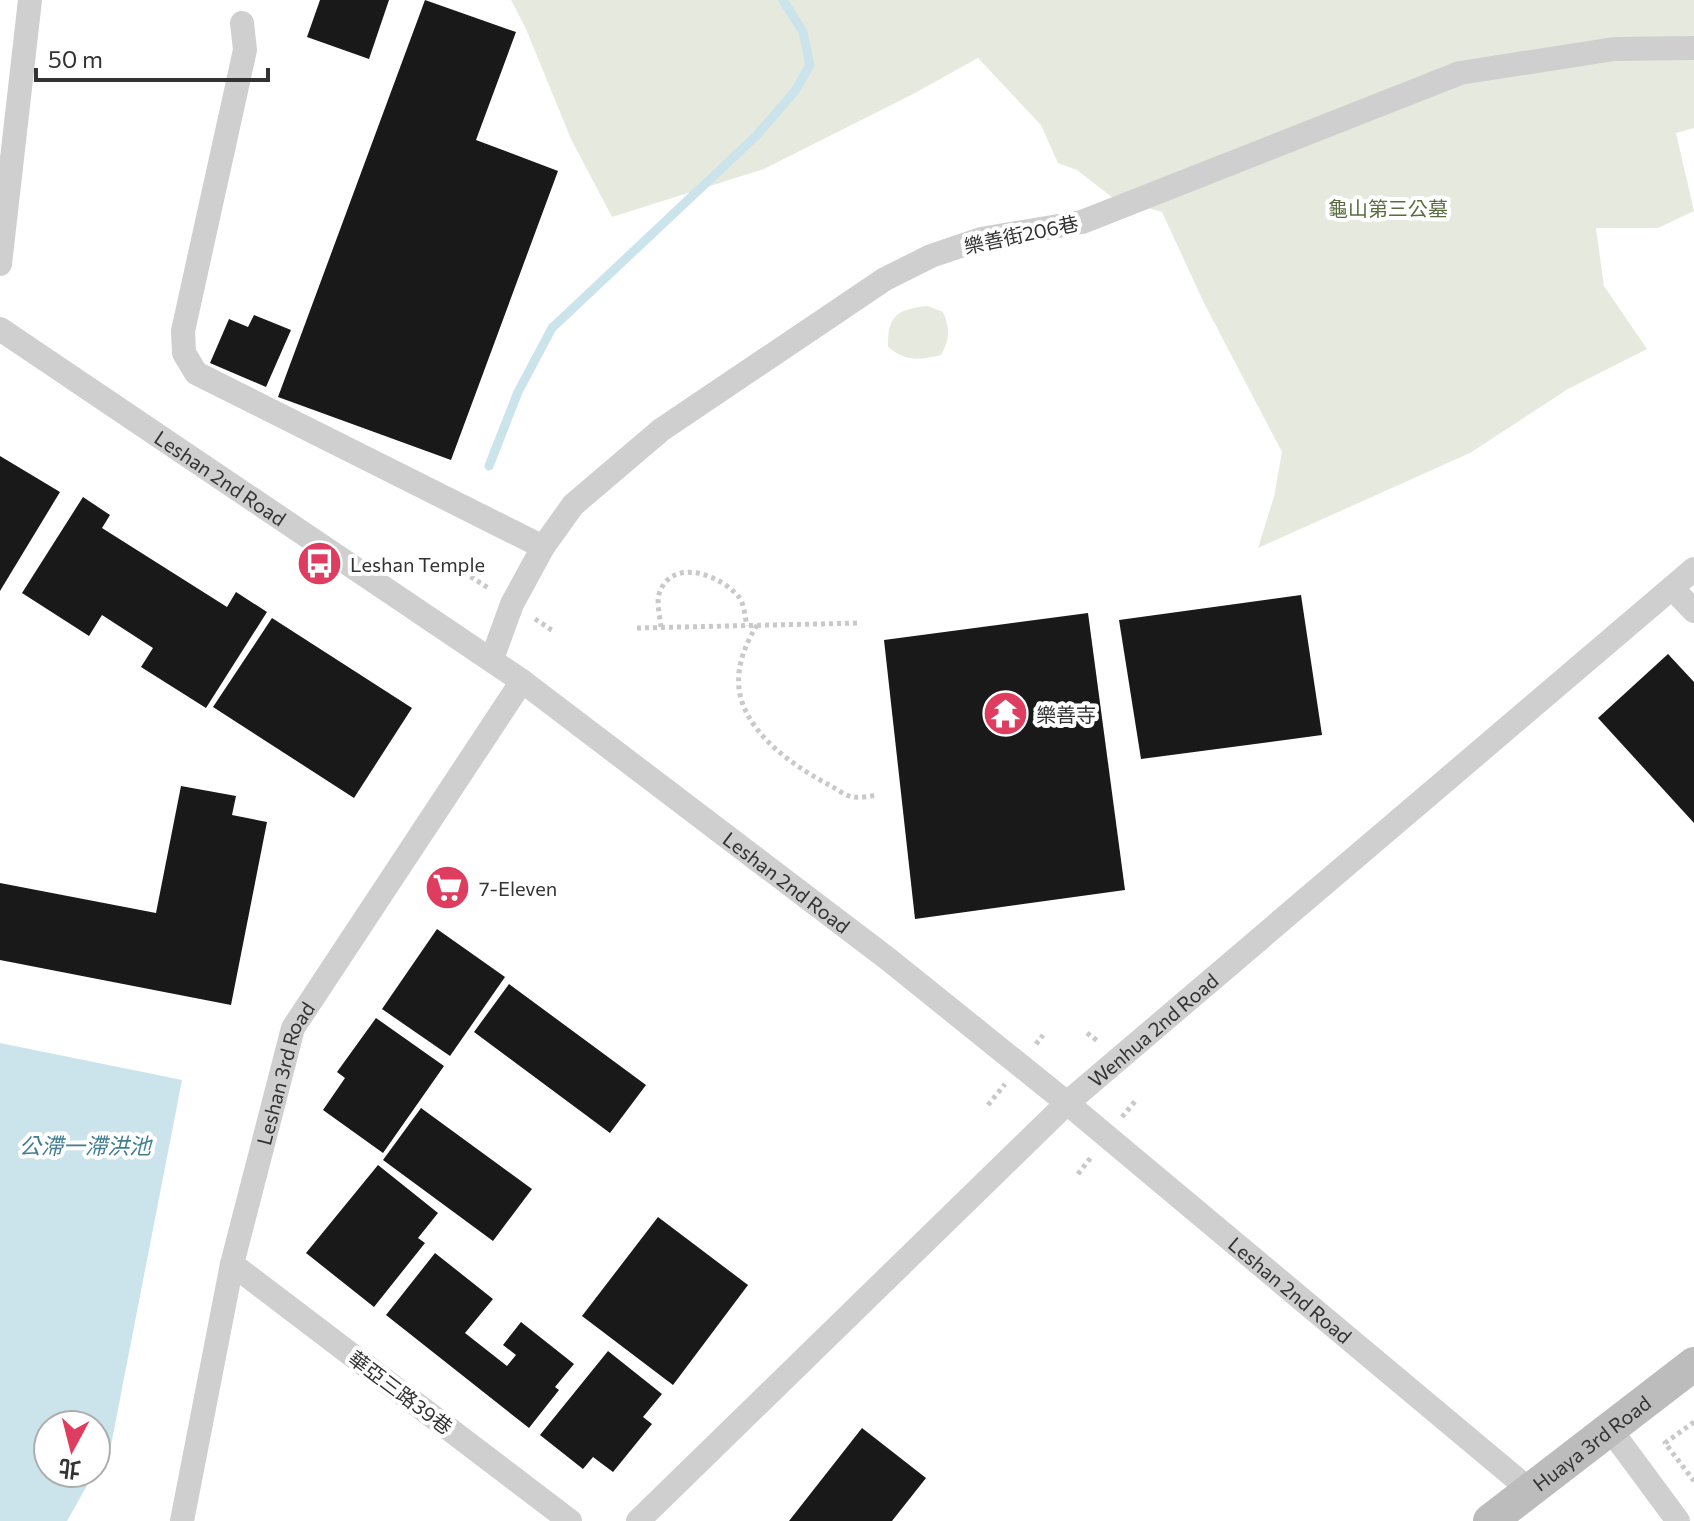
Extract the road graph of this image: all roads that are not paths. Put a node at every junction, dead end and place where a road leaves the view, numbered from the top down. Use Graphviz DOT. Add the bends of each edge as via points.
graph roads {
  1 [pos="30,0"];
  2 [pos="242,23"];
  3 [pos="1694,48"];
  4 [pos="0,264"];
  5 [pos="0,329"];
  6 [pos="543,547"];
  7 [pos="1694,569"];
  8 [pos="1672,588"];
  9 [pos="1694,611"];
  10 [pos="492,659"];
  11 [pos="522,681"];
  12 [pos="1067,1103"];
  13 [pos="232,1264"];
  14 [pos="1694,1364"];
  15 [pos="1610,1429"];
  16 [pos="1531,1491"];
  17 [pos="182,1521"];
  18 [pos="570,1521"];
  19 [pos="638,1521"];
  20 [pos="1490,1521"];
  21 [pos="1678,1521"];
  1 -- 4 [label="street"];
  2 -- 6 [label="street" via="245,50 183,331 184,353 196,373"];
  3 -- 6 [label="street, 樂善街206巷" via="1614,49 1460,73 1082,222 981,239 931,256 885,279 661,430 573,505"];
  5 -- 10 [label="street, Leshan 2nd Road"];
  6 -- 10 [label="street, 樂善街206巷" via="512,604"];
  7 -- 8 [label="street, Wenhua 2nd Road"];
  8 -- 9 [label="street"];
  8 -- 12 [label="street, Wenhua 2nd Road"];
  10 -- 11 [label="street, Leshan 2nd Road"];
  11 -- 12 [label="street, Leshan 2nd Road" via="888,959"];
  11 -- 13 [label="street, Leshan 3rd Road" via="293,1028"];
  12 -- 16 [label="street, Leshan 2nd Road"];
  12 -- 19 [label="street, Wenhua 2nd Road"];
  13 -- 17 [label="street, Leshan 3rd Road"];
  13 -- 18 [label="street, 華亞三路39巷"];
  14 -- 15 [label="street, Huaya 3rd Road"];
  15 -- 16 [label="street, Huaya 3rd Road"];
  15 -- 21 [label="street"];
  16 -- 20 [label="street, Huaya 3rd Road"];
}
